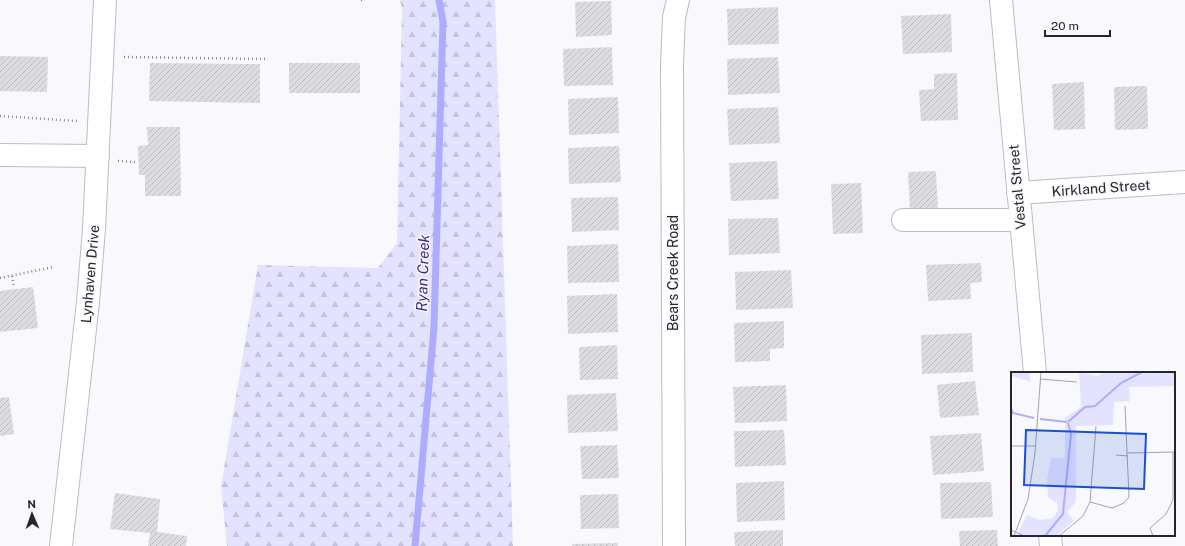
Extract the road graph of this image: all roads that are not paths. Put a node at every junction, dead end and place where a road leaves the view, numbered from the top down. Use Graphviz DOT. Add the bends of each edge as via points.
graph roads {
  1 [pos="105,0"];
  2 [pos="678,0"];
  3 [pos="1001,0"];
  4 [pos="0,155"];
  5 [pos="112,157"];
  6 [pos="1185,182"];
  7 [pos="1018,193"];
  8 [pos="903,220"];
  9 [pos="1020,220"];
  10 [pos="1035,372"];
  11 [pos="1050,536"];
  12 [pos="61,546"];
  13 [pos="674,546"];
  14 [pos="1051,546"];
  1 -- 5 [label="street, Lynhaven Drive" via="100,123"];
  2 -- 13 [label="street, Bears Creek Road" via="674,17 672,65"];
  3 -- 7 [label="street, Vestal Street"];
  4 -- 5 [label="street"];
  5 -- 12 [label="street, Lynhaven Drive" via="94,229"];
  6 -- 7 [label="street, Kirkland Street"];
  7 -- 9 [label="street, Vestal Street"];
  8 -- 9 [label="street"];
  9 -- 10 [label="street, Vestal Street"];
  11 -- 14 [label="street"];
}
